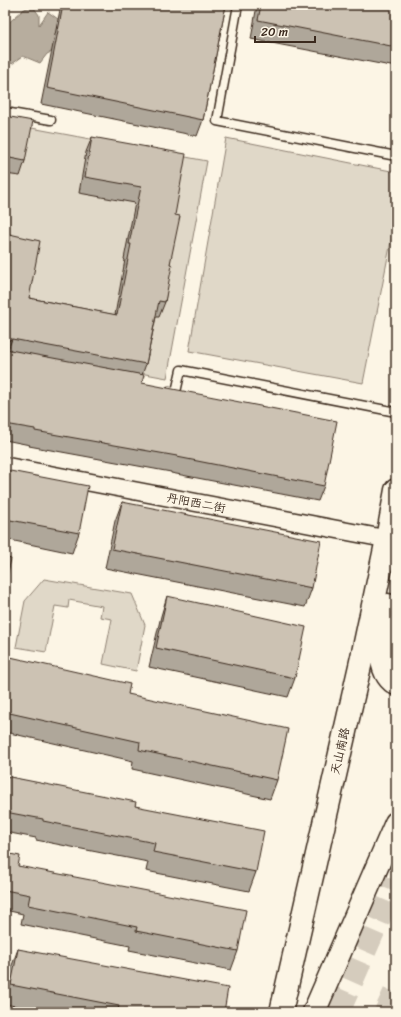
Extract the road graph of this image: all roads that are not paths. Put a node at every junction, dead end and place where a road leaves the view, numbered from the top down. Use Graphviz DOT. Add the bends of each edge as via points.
graph roads {
  1 [pos="238,5"];
  2 [pos="5,112"];
  3 [pos="51,120"];
  4 [pos="396,156"];
  5 [pos="161,390"];
  6 [pos="396,412"];
  7 [pos="5,466"];
  8 [pos="396,490"];
  9 [pos="387,539"];
  10 [pos="396,566"];
  11 [pos="396,684"];
  12 [pos="396,823"];
  13 [pos="281,1012"];
  14 [pos="314,1012"];
  1 -- 4 [label="lane" via="217,121"];
  2 -- 3 [label="lane"];
  5 -- 6 [label="lane" via="176,392 181,370"];
  7 -- 9 [label="street, 丹阳西二街"];
  8 -- 9 [label="main road, 天山南路"];
  9 -- 13 [label="main road, 天山南路"];
  10 -- 11 [label="main road" via="381,642 384,670"];
  12 -- 14 [label="main road"];
}
